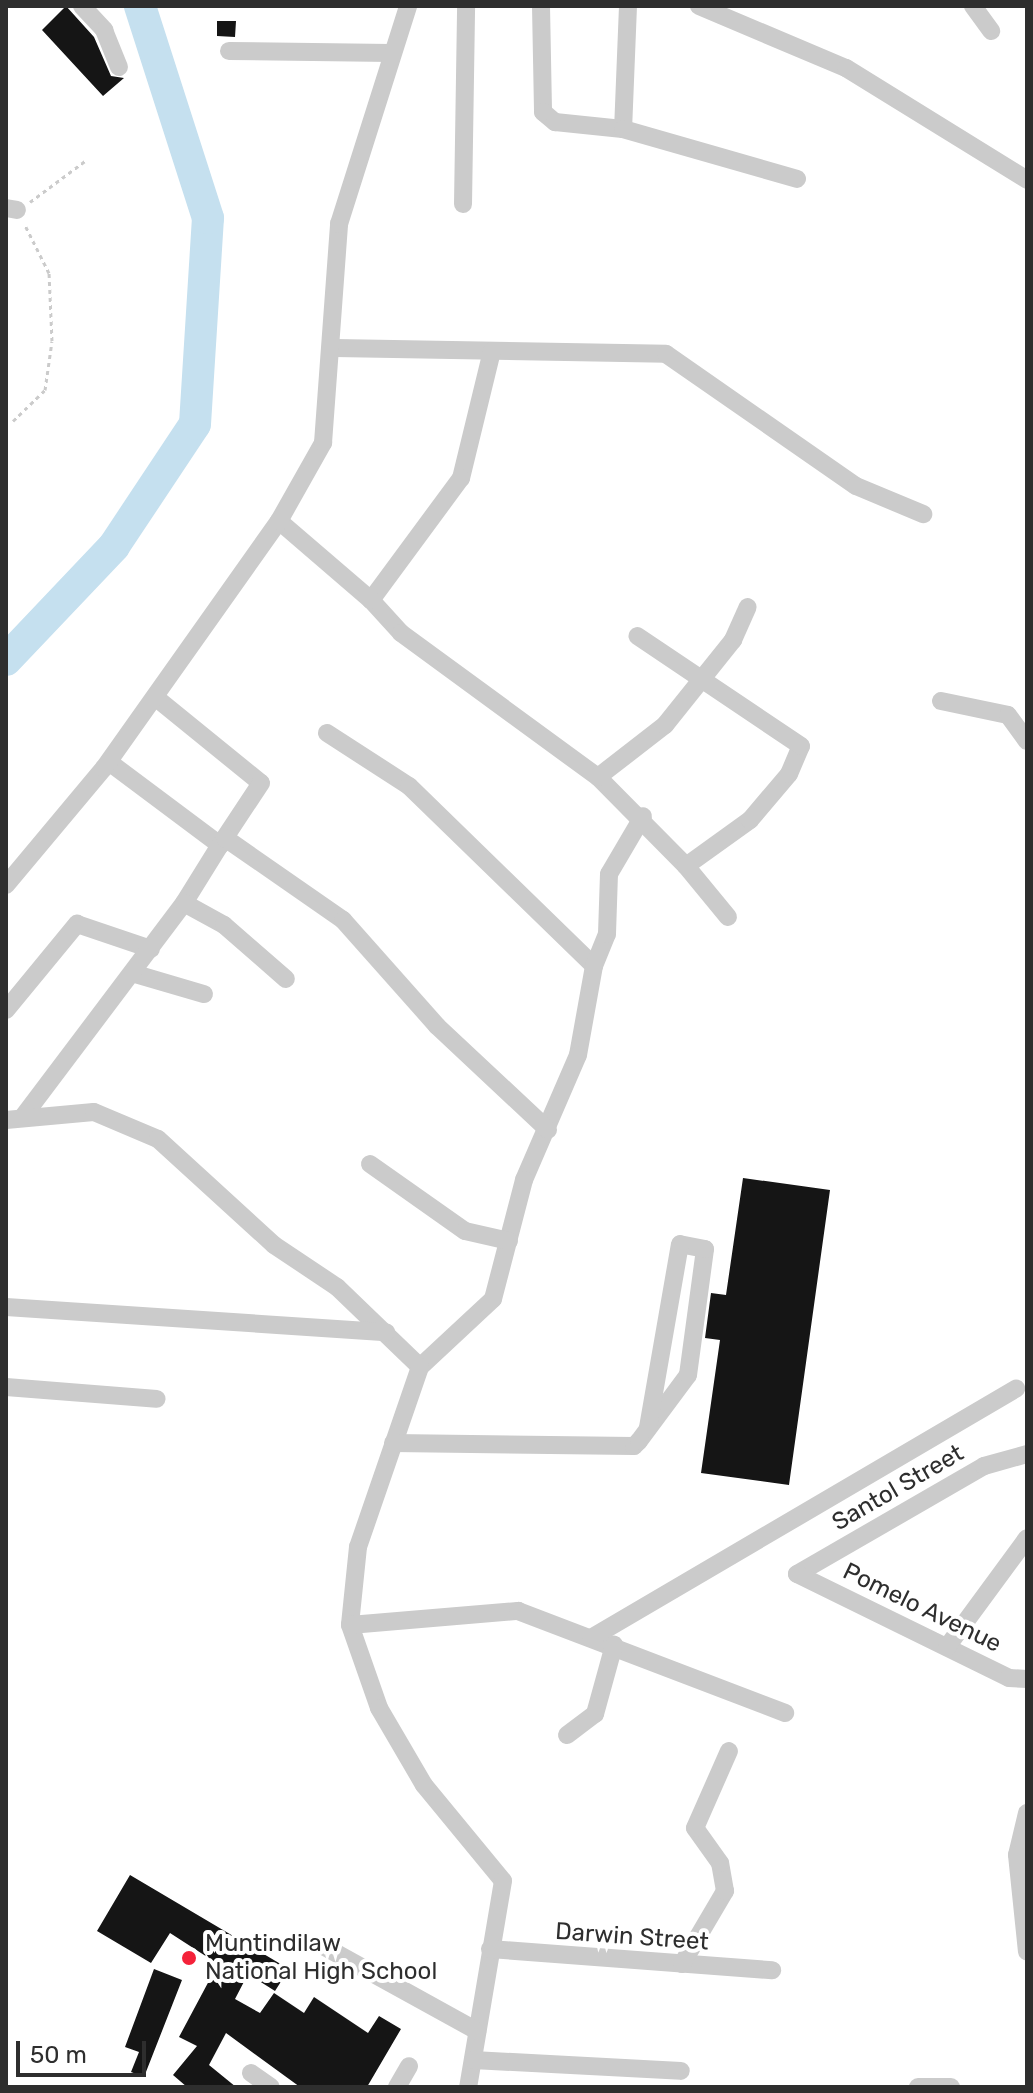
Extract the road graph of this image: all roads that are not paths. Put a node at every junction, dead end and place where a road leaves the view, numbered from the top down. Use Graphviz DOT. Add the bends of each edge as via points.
graph roads {
  1 [pos="82,6"];
  2 [pos="408,6"];
  3 [pos="466,6"];
  4 [pos="541,6"];
  5 [pos="628,6"];
  6 [pos="699,6"];
  7 [pos="973,6"];
  8 [pos="991,31"];
  9 [pos="229,51"];
  10 [pos="391,53"];
  11 [pos="119,67"];
  12 [pos="623,129"];
  13 [pos="797,179"];
  14 [pos="1027,180"];
  15 [pos="463,204"];
  16 [pos="335,348"];
  17 [pos="492,351"];
  18 [pos="923,514"];
  19 [pos="279,521"];
  20 [pos="371,600"];
  21 [pos="748,607"];
  22 [pos="637,636"];
  23 [pos="706,675"];
  24 [pos="155,697"];
  25 [pos="941,701"];
  26 [pos="327,733"];
  27 [pos="1027,741"];
  28 [pos="109,762"];
  29 [pos="598,777"];
  30 [pos="643,816"];
  31 [pos="223,842"];
  32 [pos="686,866"];
  33 [pos="6,885"];
  34 [pos="184,903"];
  35 [pos="728,917"];
  36 [pos="151,949"];
  37 [pos="594,966"];
  38 [pos="132,973"];
  39 [pos="286,979"];
  40 [pos="204,994"];
  41 [pos="6,1010"];
  42 [pos="14,1119"];
  43 [pos="548,1130"];
  44 [pos="370,1164"];
  45 [pos="509,1241"];
  46 [pos="6,1307"];
  47 [pos="386,1332"];
  48 [pos="420,1367"];
  49 [pos="6,1387"];
  50 [pos="1016,1389"];
  51 [pos="157,1399"];
  52 [pos="648,1428"];
  53 [pos="393,1443"];
  54 [pos="1027,1454"];
  55 [pos="1027,1538"];
  56 [pos="797,1574"];
  57 [pos="350,1625"];
  58 [pos="591,1638"];
  59 [pos="614,1645"];
  60 [pos="947,1647"];
  61 [pos="1027,1679"];
  62 [pos="785,1713"];
  63 [pos="567,1735"];
  64 [pos="729,1751"];
  65 [pos="1027,1813"];
  66 [pos="1023,1929"];
  67 [pos="325,1947"];
  68 [pos="490,1949"];
  69 [pos="1027,1951"];
  70 [pos="682,1964"];
  71 [pos="772,1970"];
  72 [pos="477,2031"];
  73 [pos="473,2060"];
  74 [pos="409,2066"];
  75 [pos="681,2071"];
  76 [pos="251,2073"];
  77 [pos="271,2087"];
  78 [pos="397,2087"];
  79 [pos="468,2087"];
  80 [pos="918,2087"];
  81 [pos="951,2087"];
  1 -- 11 [label="street" via="104,30"];
  2 -- 10 [label="street"];
  3 -- 15 [label="street"];
  4 -- 12 [label="street" via="543,112 555,122"];
  5 -- 12 [label="street"];
  6 -- 14 [label="street" via="846,68"];
  7 -- 8 [label="street"];
  9 -- 10 [label="street"];
  10 -- 16 [label="street" via="339,224"];
  12 -- 13 [label="street"];
  16 -- 17 [label="street"];
  16 -- 19 [label="street" via="323,443"];
  17 -- 18 [label="street" via="666,354 856,486"];
  17 -- 20 [label="street" via="461,478"];
  19 -- 20 [label="street"];
  19 -- 24 [label="street"];
  20 -- 29 [label="street" via="401,633"];
  21 -- 23 [label="street"];
  22 -- 23 [label="street"];
  23 -- 29 [label="street" via="649,741"];
  23 -- 32 [label="street" via="796,737 801,751 750,820"];
  24 -- 28 [label="street"];
  24 -- 31 [label="street" via="261,783"];
  25 -- 27 [label="street" via="1008,715"];
  26 -- 37 [label="street" via="409,786"];
  28 -- 31 [label="street"];
  28 -- 33 [label="street"];
  29 -- 30 [label="street"];
  30 -- 32 [label="street"];
  30 -- 37 [label="street" via="609,874 607,934"];
  31 -- 34 [label="street"];
  31 -- 43 [label="street" via="343,920 437,1026"];
  32 -- 35 [label="street"];
  34 -- 36 [label="street"];
  34 -- 39 [label="street" via="224,925"];
  36 -- 38 [label="street"];
  36 -- 41 [label="street" via="77,924"];
  37 -- 43 [label="street" via="578,1055"];
  38 -- 40 [label="street"];
  38 -- 42 [label="street"];
  42 -- 47 [label="street" via="94,1112 158,1139 274,1245 337,1287"];
  43 -- 45 [label="street" via="524,1180"];
  44 -- 45 [label="street" via="465,1231"];
  45 -- 48 [label="street" via="493,1299"];
  46 -- 47 [label="street"];
  47 -- 48 [label="street"];
  48 -- 53 [label="street"];
  49 -- 51 [label="street"];
  50 -- 58 [label="street"];
  52 -- 52 [label="street" via="680,1244 705,1249 688,1375"];
  52 -- 53 [label="street" via="628,1449"];
  53 -- 57 [label="street" via="358,1547"];
  54 -- 56 [label="street, Santol Street" via="984,1466"];
  55 -- 60 [label="street"];
  56 -- 60 [label="street, Pomelo Avenue"];
  57 -- 58 [label="street" via="518,1611"];
  57 -- 68 [label="street" via="379,1708 409,1759 503,1881"];
  58 -- 59 [label="street"];
  59 -- 62 [label="street"];
  59 -- 63 [label="street" via="595,1714"];
  60 -- 61 [label="street, Pomelo Avenue"];
  64 -- 70 [label="street" via="695,1828 720,1863 725,1891"];
  65 -- 66 [label="street" via="1017,1855"];
  66 -- 69 [label="street"];
  67 -- 72 [label="street"];
  68 -- 70 [label="street, Darwin Street"];
  68 -- 72 [label="street"];
  70 -- 71 [label="street, Darwin Street"];
  72 -- 73 [label="street"];
  73 -- 75 [label="street"];
  73 -- 79 [label="street"];
  74 -- 78 [label="street"];
  76 -- 77 [label="street"];
  80 -- 81 [label="street"];
}
